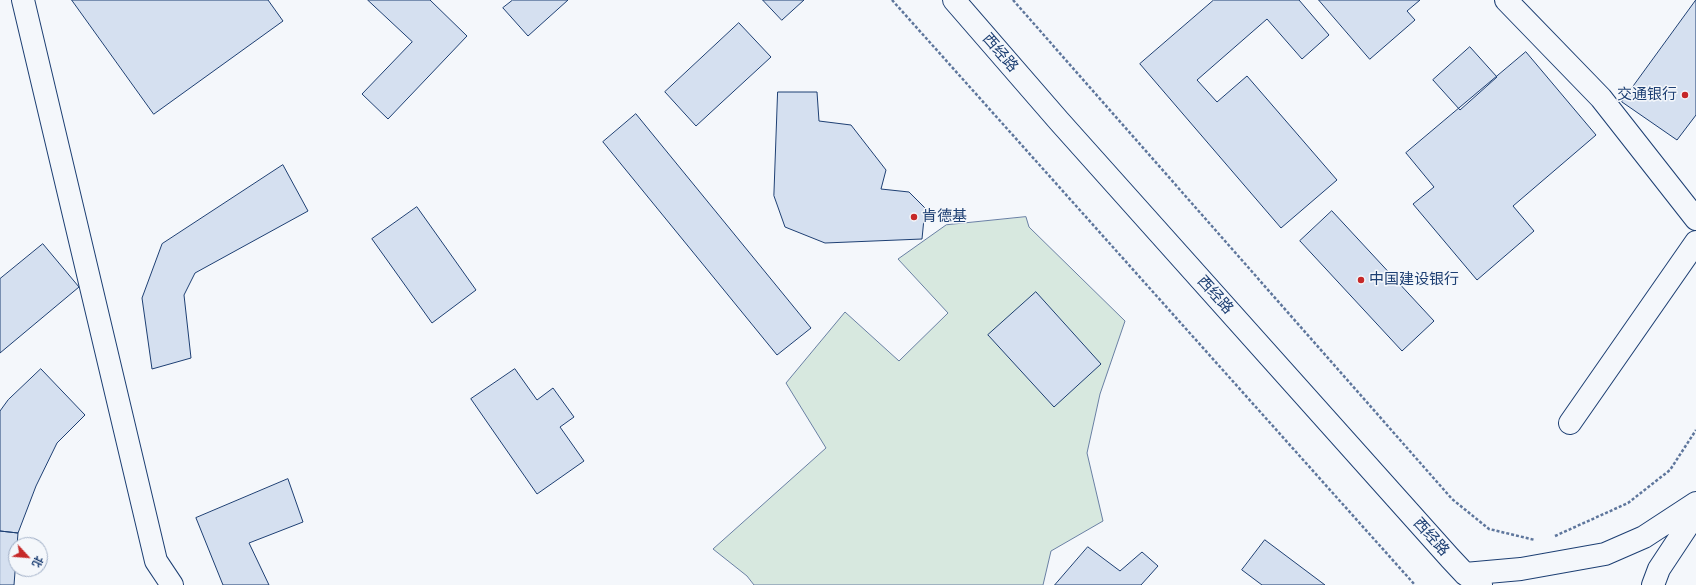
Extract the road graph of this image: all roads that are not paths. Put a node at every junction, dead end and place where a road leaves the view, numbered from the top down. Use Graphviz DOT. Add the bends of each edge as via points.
graph roads {
  1 [pos="23,0"];
  2 [pos="954,0"];
  3 [pos="1506,0"];
  4 [pos="1696,219"];
  5 [pos="1696,242"];
  6 [pos="1570,423"];
  7 [pos="1696,503"];
  8 [pos="1696,513"];
  9 [pos="1472,581"];
  10 [pos="172,585"];
  11 [pos="1653,585"];
  1 -- 10 [label="main road" via="156,561"];
  2 -- 9 [label="main road, 西经路" via="1069,132"];
  3 -- 4 [label="main road" via="1602,98"];
  5 -- 6 [label="main road"];
  7 -- 9 [label="main road" via="1644,537 1605,554 1521,569"];
  8 -- 11 [label="main road" via="1659,569"];
}
